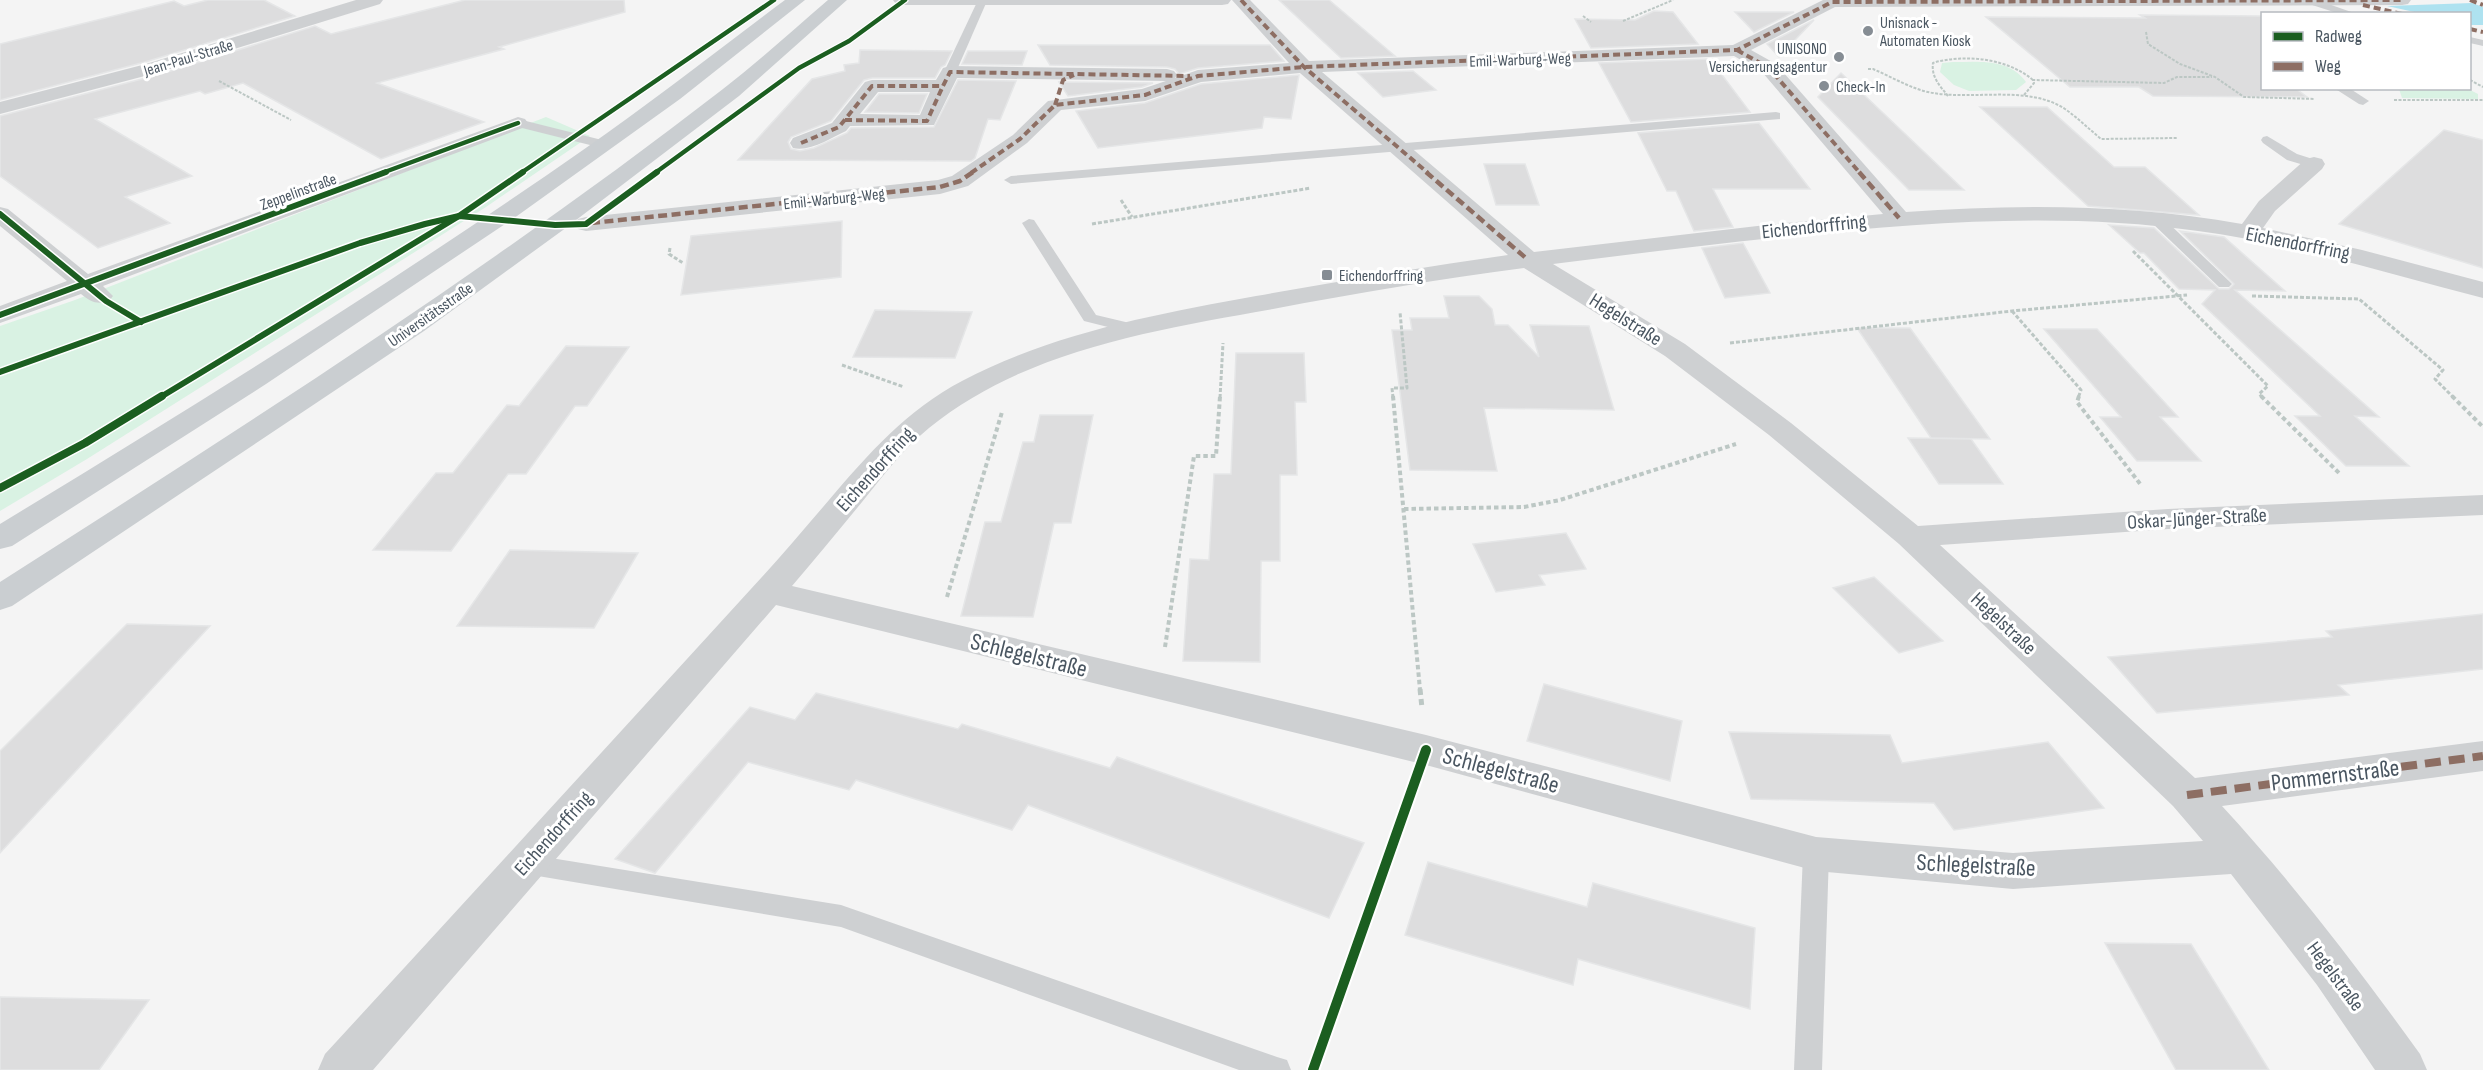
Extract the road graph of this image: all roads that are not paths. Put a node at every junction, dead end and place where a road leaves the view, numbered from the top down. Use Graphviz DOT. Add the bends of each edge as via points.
graph roads {
  1 [pos="374,0"];
  2 [pos="796,0"];
  3 [pos="838,0"];
  4 [pos="902,0"];
  5 [pos="1222,0"];
  6 [pos="1241,0"];
  7 [pos="2402,0"];
  8 [pos="982,1"];
  9 [pos="1831,1"];
  10 [pos="2025,1"];
  11 [pos="2310,1"];
  12 [pos="344,3"];
  13 [pos="2346,12"];
  14 [pos="1737,50"];
  15 [pos="1304,67"];
  16 [pos="1079,74"];
  17 [pos="1197,76"];
  18 [pos="947,79"];
  19 [pos="2343,90"];
  20 [pos="2363,101"];
  21 [pos="1055,105"];
  22 [pos="0,108"];
  23 [pos="1776,116"];
  24 [pos="845,120"];
  25 [pos="518,123"];
  26 [pos="2267,140"];
  27 [pos="801,143"];
  28 [pos="603,144"];
  29 [pos="1394,147"];
  30 [pos="2314,164"];
  31 [pos="1011,180"];
  32 [pos="0,214"];
  33 [pos="1899,218"];
  34 [pos="2156,219"];
  35 [pos="1029,223"];
  36 [pos="586,224"];
  37 [pos="2248,232"];
  38 [pos="1527,259"];
  39 [pos="86,284"];
  40 [pos="2224,284"];
  41 [pos="2483,290"];
  42 [pos="106,301"];
  43 [pos="0,315"];
  44 [pos="1132,328"];
  45 [pos="2483,505"];
  46 [pos="1911,537"];
  47 [pos="0,539"];
  48 [pos="769,592"];
  49 [pos="0,598"];
  50 [pos="2483,756"];
  51 [pos="2187,795"];
  52 [pos="1816,854"];
  53 [pos="2242,856"];
  54 [pos="526,864"];
  55 [pos="342,1070"];
  56 [pos="1277,1070"];
  57 [pos="1808,1070"];
  58 [pos="2403,1070"];
  1 -- 12 [label="street, Jean-Paul-Straße"];
  2 -- 28 [label="main road"];
  3 -- 49 [label="main road, Universitätsstraße" via="732,92 415,326"];
  4 -- 8 [label="street"];
  5 -- 8 [label="street"];
  6 -- 15 [label="street"];
  7 -- 11 [label="street, Emil-Warburg-Weg"];
  8 -- 18 [label="lane"];
  9 -- 10 [label="street, Emil-Warburg-Weg"];
  9 -- 14 [label="street, Emil-Warburg-Weg"];
  10 -- 11 [label="street, Emil-Warburg-Weg"];
  11 -- 13 [label="lane"];
  12 -- 22 [label="street, Jean-Paul-Straße" via="178,60"];
  14 -- 15 [label="street, Emil-Warburg-Weg"];
  14 -- 33 [label="street" via="1769,68"];
  15 -- 17 [label="street, Emil-Warburg-Weg"];
  15 -- 29 [label="street"];
  16 -- 17 [label="street, Emil-Warburg-Weg"];
  16 -- 18 [label="street"];
  16 -- 21 [label="street, Emil-Warburg-Weg" via="1063,80"];
  17 -- 21 [label="street, Emil-Warburg-Weg" via="1145,95"];
  18 -- 24 [label="street" via="872,86"];
  18 -- 24 [label="street" via="927,122"];
  19 -- 20 [label="lane"];
  21 -- 36 [label="street, Emil-Warburg-Weg" via="1020,139 960,182"];
  23 -- 29 [label="lane"];
  24 -- 27 [label="street" via="839,127"];
  25 -- 28 [label="lane"];
  25 -- 39 [label="street, Zeppelinstraße"];
  26 -- 30 [label="lane" via="2292,157"];
  28 -- 47 [label="main road" via="345,320"];
  29 -- 31 [label="lane"];
  29 -- 38 [label="street"];
  30 -- 37 [label="street" via="2267,206"];
  32 -- 39 [label="street"];
  33 -- 34 [label="street, Eichendorffring" via="2049,213"];
  33 -- 38 [label="street, Eichendorffring"];
  34 -- 37 [label="street, Eichendorffring"];
  34 -- 40 [label="lane"];
  35 -- 44 [label="lane" via="1090,318"];
  37 -- 41 [label="street, Eichendorffring" via="2357,255"];
  38 -- 44 [label="street, Eichendorffring"];
  38 -- 46 [label="street, Hegelstraße" via="1675,350 1780,429"];
  39 -- 42 [label="street"];
  39 -- 43 [label="street, Zeppelinstraße"];
  44 -- 48 [label="street, Eichendorffring" via="1015,365 971,386 931,412 897,439"];
  45 -- 46 [label="street, Oskar-Jünger-Straße" via="2168,519"];
  46 -- 51 [label="street, Hegelstraße"];
  48 -- 52 [label="street, Schlegelstraße" via="1426,750"];
  48 -- 54 [label="street, Eichendorffring"];
  50 -- 51 [label="street, Pommernstraße"];
  51 -- 53 [label="street, Hegelstraße"];
  52 -- 53 [label="street, Schlegelstraße" via="2013,871"];
  52 -- 57 [label="lane"];
  53 -- 58 [label="street, Hegelstraße" via="2333,971"];
  54 -- 55 [label="street, Eichendorffring"];
  54 -- 56 [label="lane" via="841,916"];
}
